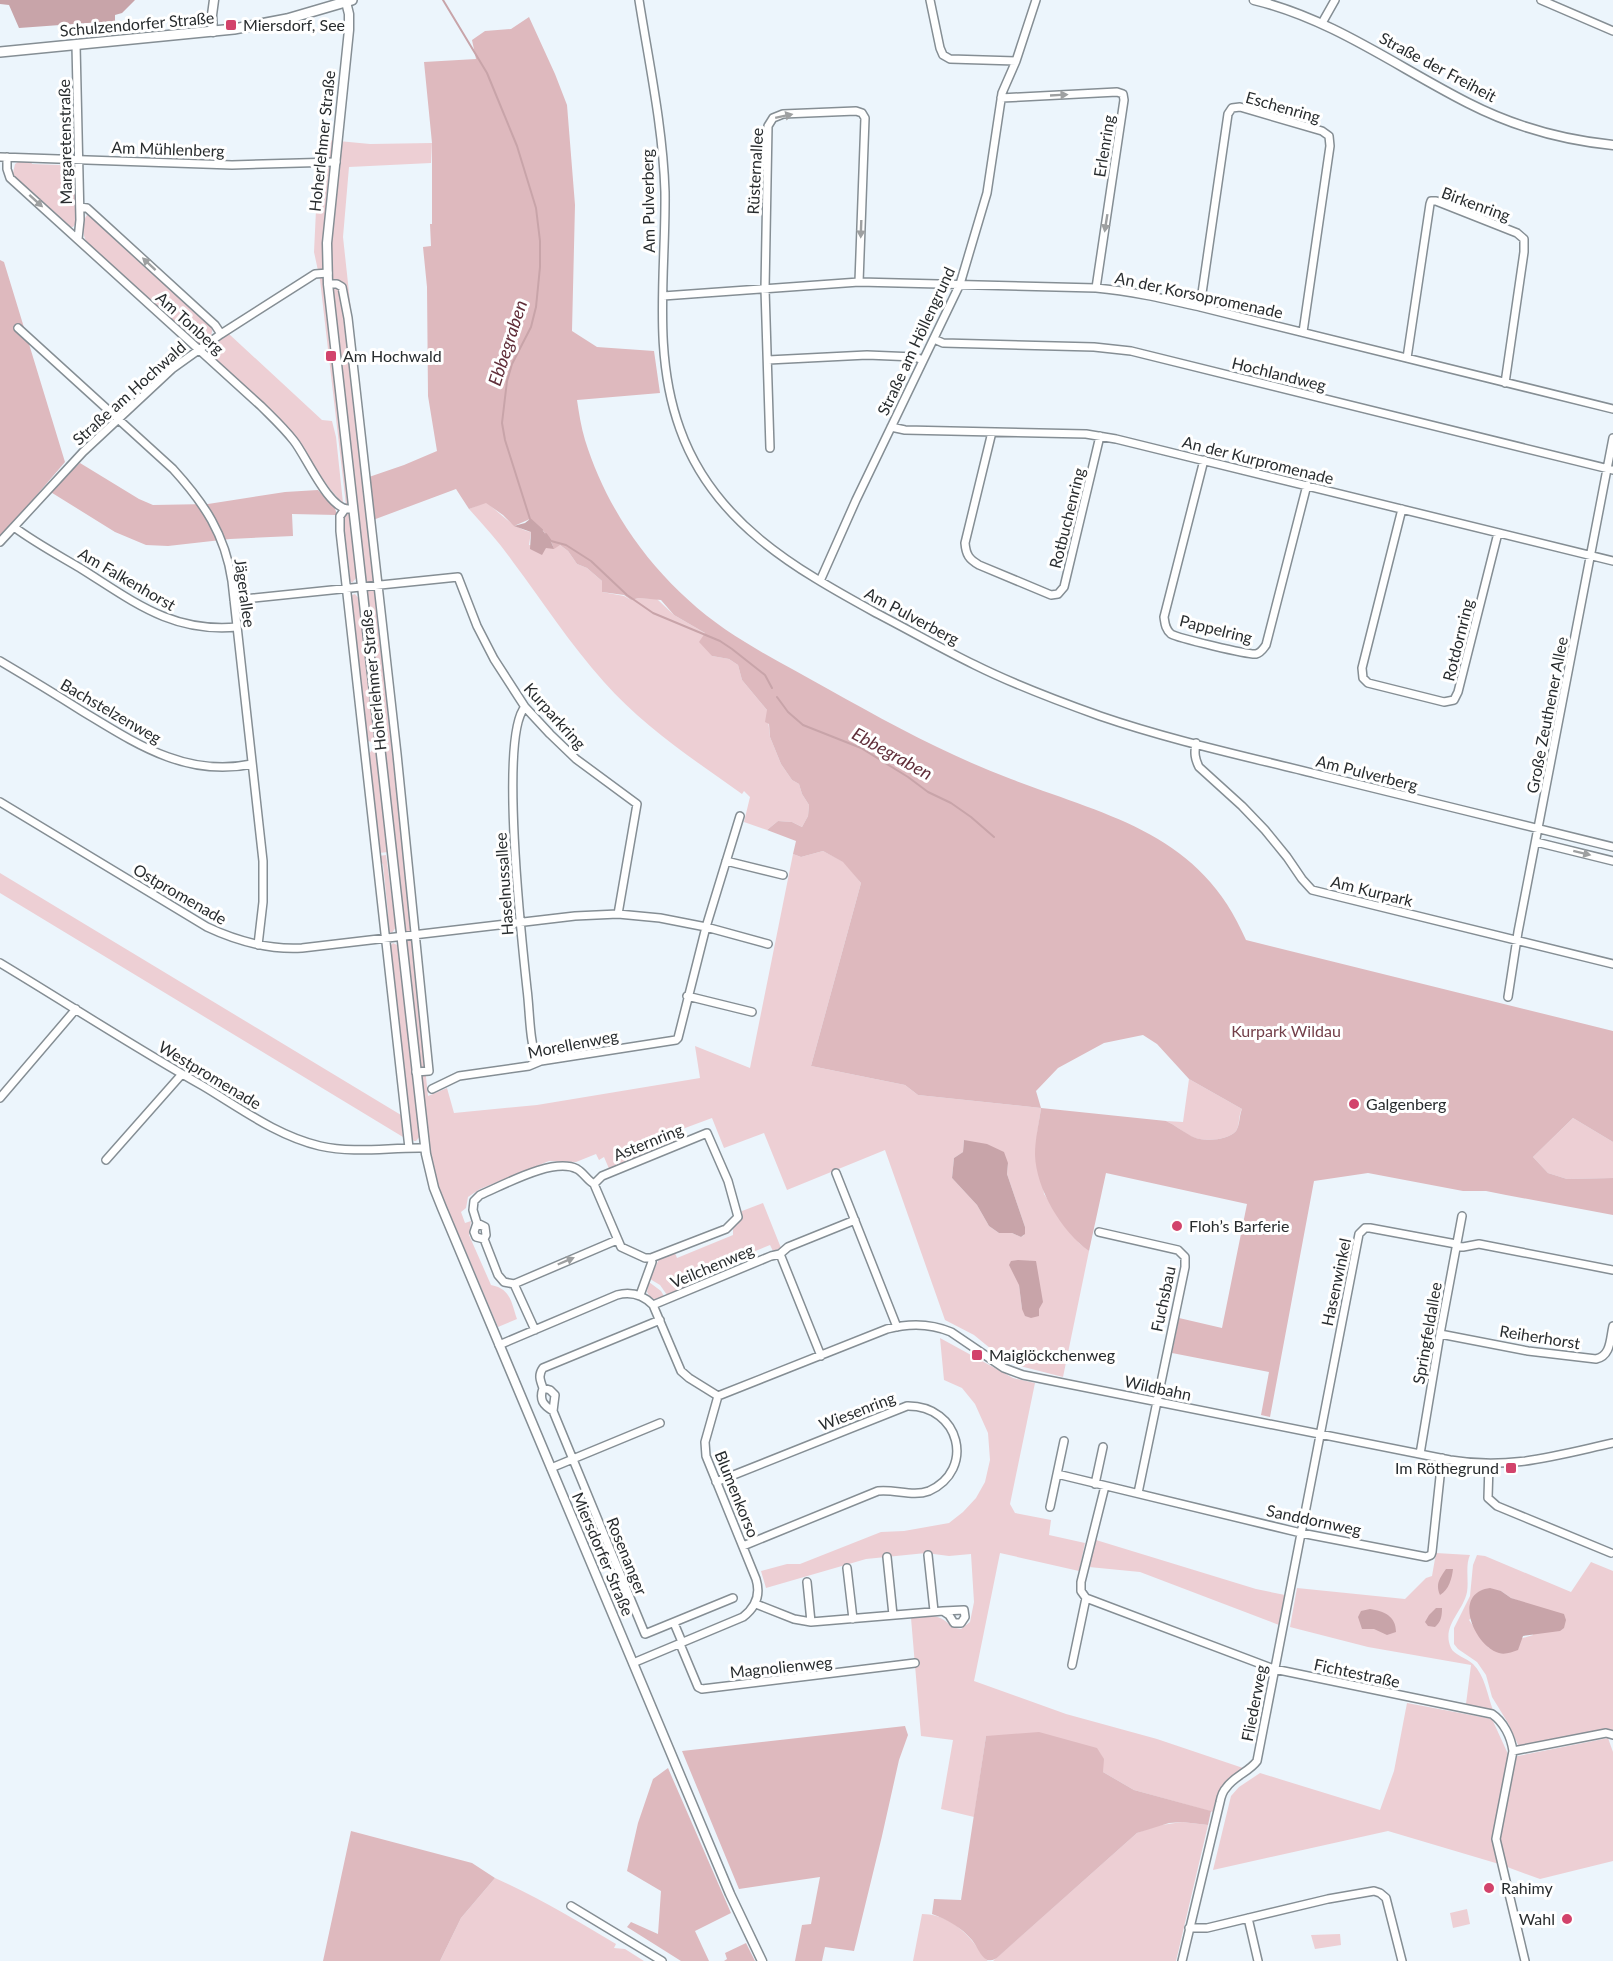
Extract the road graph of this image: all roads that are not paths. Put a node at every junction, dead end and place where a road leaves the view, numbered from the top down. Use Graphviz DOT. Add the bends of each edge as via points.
graph roads {
  1 [pos="214,0"];
  2 [pos="639,0"];
  3 [pos="930,0"];
  4 [pos="1036,0"];
  5 [pos="1254,0"];
  6 [pos="1335,0"];
  7 [pos="1541,0"];
  8 [pos="349,1"];
  9 [pos="1323,23"];
  10 [pos="1613,31"];
  11 [pos="213,32"];
  12 [pos="76,45"];
  13 [pos="0,52"];
  14 [pos="1016,61"];
  15 [pos="1001,98"];
  16 [pos="1613,145"];
  17 [pos="4,157"];
  18 [pos="79,160"];
  19 [pos="336,162"];
  20 [pos="80,207"];
  21 [pos="78,239"];
  22 [pos="328,273"];
  23 [pos="859,282"];
  24 [pos="328,284"];
  25 [pos="960,284"];
  26 [pos="1096,288"];
  27 [pos="765,289"];
  28 [pos="663,296"];
  29 [pos="1200,307"];
  30 [pos="18,328"];
  31 [pos="1303,332"];
  32 [pos="221,334"];
  33 [pos="934,339"];
  34 [pos="199,349"];
  35 [pos="1407,358"];
  36 [pos="768,360"];
  37 [pos="924,360"];
  38 [pos="1505,382"];
  39 [pos="1613,410"];
  40 [pos="118,420"];
  41 [pos="891,427"];
  42 [pos="992,432"];
  43 [pos="1100,436"];
  44 [pos="1613,438"];
  45 [pos="770,448"];
  46 [pos="1204,460"];
  47 [pos="1610,470"];
  48 [pos="1307,485"];
  49 [pos="349,509"];
  50 [pos="1402,509"];
  51 [pos="14,527"];
  52 [pos="1498,533"];
  53 [pos="0,542"];
  54 [pos="1591,556"];
  55 [pos="1613,561"];
  56 [pos="820,580"];
  57 [pos="378,585"];
  58 [pos="362,587"];
  59 [pos="347,589"];
  60 [pos="234,600"];
  61 [pos="237,627"];
  62 [pos="0,661"];
  63 [pos="525,707"];
  64 [pos="1196,743"];
  65 [pos="252,764"];
  66 [pos="0,802"];
  67 [pos="740,816"];
  68 [pos="1538,829"];
  69 [pos="1536,842"];
  70 [pos="1613,847"];
  71 [pos="726,861"];
  72 [pos="1613,861"];
  73 [pos="783,875"];
  74 [pos="618,914"];
  75 [pos="520,922"];
  76 [pos="706,927"];
  77 [pos="416,935"];
  78 [pos="401,937"];
  79 [pos="386,938"];
  80 [pos="1517,940"];
  81 [pos="768,944"];
  82 [pos="258,945"];
  83 [pos="0,963"];
  84 [pos="1613,964"];
  85 [pos="687,996"];
  86 [pos="1508,997"];
  87 [pos="76,1009"];
  88 [pos="752,1012"];
  89 [pos="537,1061"];
  90 [pos="416,1072"];
  91 [pos="182,1074"];
  92 [pos="432,1089"];
  93 [pos="0,1098"];
  94 [pos="409,1148"];
  95 [pos="425,1151"];
  96 [pos="106,1160"];
  97 [pos="836,1173"];
  98 [pos="594,1184"];
  99 [pos="1462,1216"];
  100 [pos="855,1220"];
  101 [pos="1099,1232"];
  102 [pos="617,1240"];
  103 [pos="1456,1245"];
  104 [pos="780,1254"];
  105 [pos="651,1258"];
  106 [pos="1613,1270"];
  107 [pos="514,1284"];
  108 [pos="640,1295"];
  109 [pos="653,1305"];
  110 [pos="660,1320"];
  111 [pos="1613,1326"];
  112 [pos="897,1327"];
  113 [pos="535,1330"];
  114 [pos="1440,1334"];
  115 [pos="499,1345"];
  116 [pos="821,1356"];
  117 [pos="543,1388"];
  118 [pos="718,1396"];
  119 [pos="1156,1402"];
  120 [pos="554,1411"];
  121 [pos="660,1423"];
  122 [pos="1320,1434"];
  123 [pos="1064,1441"];
  124 [pos="1613,1443"];
  125 [pos="1103,1447"];
  126 [pos="1420,1454"];
  127 [pos="1442,1458"];
  128 [pos="573,1459"];
  129 [pos="1489,1464"];
  130 [pos="551,1468"];
  131 [pos="1057,1474"];
  132 [pos="716,1482"];
  133 [pos="1095,1484"];
  134 [pos="1105,1486"];
  135 [pos="1138,1493"];
  136 [pos="1050,1507"];
  137 [pos="1301,1533"];
  138 [pos="743,1546"];
  139 [pos="1611,1553"];
  140 [pos="928,1556"];
  141 [pos="887,1557"];
  142 [pos="847,1568"];
  143 [pos="807,1582"];
  144 [pos="733,1598"];
  145 [pos="1086,1598"];
  146 [pos="756,1604"];
  147 [pos="934,1611"];
  148 [pos="943,1611"];
  149 [pos="893,1615"];
  150 [pos="853,1619"];
  151 [pos="811,1622"];
  152 [pos="674,1623"];
  153 [pos="681,1643"];
  154 [pos="633,1663"];
  155 [pos="915,1664"];
  156 [pos="1072,1665"];
  157 [pos="1274,1669"];
  158 [pos="1613,1735"];
  159 [pos="1513,1751"];
  160 [pos="571,1906"];
  161 [pos="1248,1918"];
  162 [pos="1190,1928"];
  163 [pos="662,1961"];
  164 [pos="762,1961"];
  165 [pos="1182,1961"];
  166 [pos="1258,1961"];
  167 [pos="1402,1961"];
  168 [pos="1525,1961"];
  1 -- 11 [label="street"];
  2 -- 28 [label="street, Am Pulverberg" via="663,167"];
  3 -- 14 [label="street" via="943,55 950,59"];
  4 -- 14 [label="street, Straße am Höllengrund"];
  5 -- 9 [label="street, Straße der Freiheit"];
  6 -- 9 [label="street"];
  7 -- 10 [label="street"];
  8 -- 11 [label="main road, Schulzendorfer Straße" via="270,23"];
  8 -- 19 [label="street, Hoherlehmer Straße"];
  9 -- 16 [label="street, Straße der Freiheit" via="1490,113 1550,134"];
  11 -- 12 [label="main road, Schulzendorfer Straße"];
  12 -- 13 [label="main road, Schulzendorfer Straße"];
  12 -- 18 [label="street, Margaretenstraße"];
  14 -- 15 [label="street, Straße am Höllengrund"];
  15 -- 25 [label="street, Straße am Höllengrund" via="987,192"];
  15 -- 26 [label="street, Erlenring, one-way" via="1123,94"];
  17 -- 18 [label="street, Am Mühlenberg"];
  17 -- 21 [label="street, Am Tonberg, one-way" via="10,177"];
  18 -- 19 [label="street, Am Mühlenberg" via="232,165"];
  18 -- 20 [label="street, Margaretenstraße"];
  19 -- 22 [label="street, Hoherlehmer Straße" via="327,243"];
  20 -- 21 [label="street, Margaretenstraße"];
  32 -- 20 [label="street, Am Tonberg, one-way" via="87,208"];
  21 -- 34 [label="street, Am Tonberg"];
  22 -- 24 [label="street, Hoherlehmer Straße"];
  22 -- 32 [label="street, Straße am Hochwald" via="315,274"];
  23 -- 25 [label="street, An der Korsopromenade"];
  23 -- 27 [label="street, An der Korsopromenade"];
  27 -- 23 [label="street, Rüsternallee, one-way" via="768,126 773,118 783,114 855,111 865,118"];
  24 -- 49 [label="street, Hoherlehmer Straße"];
  24 -- 57 [label="street, Hoherlehmer Straße" via="342,287 347,312"];
  25 -- 26 [label="street, An der Korsopromenade"];
  25 -- 33 [label="street, Straße am Höllengrund"];
  26 -- 29 [label="street, An der Korsopromenade" via="1141,293"];
  27 -- 28 [label="street, An der Korsopromenade"];
  27 -- 36 [label="street, Rüsternallee"];
  28 -- 56 [label="street, Am Pulverberg" via="663,346 669,393 700,471 744,527 768,548"];
  29 -- 31 [label="street, An der Korsopromenade"];
  29 -- 31 [label="street, Eschenring" via="1228,114 1240,106 1329,136"];
  30 -- 40 [label="street, Jägerallee"];
  31 -- 35 [label="street, An der Korsopromenade"];
  32 -- 34 [label="street, Straße am Hochwald"];
  33 -- 37 [label="street, Straße am Höllengrund"];
  33 -- 47 [label="street, Hochlandweg" via="943,343 1094,346 1131,351"];
  34 -- 40 [label="street, Straße am Hochwald" via="171,369"];
  34 -- 49 [label="street, Am Tonberg" via="283,429 322,486 337,504"];
  35 -- 38 [label="street, An der Korsopromenade"];
  35 -- 38 [label="street, Birkenring" via="1430,204 1436,201 1524,239"];
  36 -- 37 [label="street" via="867,355"];
  36 -- 45 [label="street, Rüsternallee"];
  37 -- 41 [label="street, Straße am Höllengrund"];
  38 -- 39 [label="street, An der Korsopromenade"];
  40 -- 51 [label="street, Straße am Hochwald" via="57,478"];
  40 -- 60 [label="street, Jägerallee" via="173,469 210,515 226,552"];
  41 -- 42 [label="street, An der Kurpromenade"];
  41 -- 56 [label="street, Straße am Höllengrund"];
  42 -- 43 [label="street, An der Kurpromenade"];
  42 -- 43 [label="street, Rotbuchenring" via="966,552 979,565 1051,595 1064,587"];
  43 -- 46 [label="street, An der Kurpromenade"];
  44 -- 47 [label="street, Große Zeuthener Allee"];
  46 -- 48 [label="street, An der Kurpromenade"];
  46 -- 48 [label="street, Pappelring" via="1164,617 1172,634 1210,644 1254,654 1266,645"];
  47 -- 54 [label="street, Große Zeuthener Allee"];
  48 -- 50 [label="street, An der Kurpromenade"];
  49 -- 58 [label="street, Hoherlehmer Straße"];
  49 -- 59 [label="street, Hoherlehmer Straße" via="340,516 339,523"];
  50 -- 52 [label="street, An der Kurpromenade"];
  50 -- 52 [label="street, Rotdornring" via="1362,668 1368,683 1444,702 1454,700"];
  51 -- 53 [label="street, Straße am Hochwald"];
  51 -- 61 [label="street, Am Falkenhorst" via="161,616 201,627"];
  52 -- 54 [label="street, An der Kurpromenade"];
  54 -- 55 [label="street, An der Kurpromenade"];
  54 -- 68 [label="street, Große Zeuthener Allee"];
  56 -- 64 [label="street, Am Pulverberg" via="988,671 1101,716"];
  57 -- 58 [label="street, Kurparkring"];
  57 -- 63 [label="street, Kurparkring" via="460,579 477,626"];
  57 -- 77 [label="street, Hoherlehmer Straße"];
  58 -- 59 [label="street"];
  58 -- 78 [label="street, Hoherlehmer Straße"];
  59 -- 60 [label="street"];
  59 -- 79 [label="street, Hoherlehmer Straße"];
  60 -- 61 [label="street, Jägerallee"];
  61 -- 65 [label="street, Jägerallee"];
  62 -- 65 [label="street, Bachstelzenweg" via="154,753 205,766"];
  63 -- 74 [label="street, Kurparkring" via="579,762 637,804"];
  63 -- 75 [label="street, Haselnussallee" via="520,713 513,774"];
  64 -- 68 [label="street, Am Pulverberg"];
  64 -- 80 [label="street, Am Kurpark" via="1199,767 1265,830 1312,890"];
  65 -- 82 [label="street, Jägerallee" via="263,872"];
  66 -- 82 [label="street, Ostpromenade" via="207,927"];
  67 -- 71 [label="street, Morellenweg"];
  68 -- 69 [label="street, Große Zeuthener Allee"];
  68 -- 70 [label="street, Am Pulverberg"];
  69 -- 72 [label="street, one-way"];
  69 -- 80 [label="street, Große Zeuthener Allee"];
  71 -- 73 [label="street"];
  71 -- 76 [label="street, Morellenweg"];
  74 -- 75 [label="street, Ostpromenade"];
  74 -- 76 [label="street, Ostpromenade"];
  75 -- 77 [label="street, Ostpromenade"];
  75 -- 89 [label="street, Haselnussallee"];
  76 -- 81 [label="street"];
  76 -- 85 [label="street, Morellenweg"];
  77 -- 78 [label="street, Ostpromenade"];
  77 -- 90 [label="street, Hoherlehmer Straße" via="429,1071"];
  78 -- 79 [label="street, Ostpromenade"];
  78 -- 90 [label="street, Hoherlehmer Straße"];
  79 -- 82 [label="street, Ostpromenade" via="291,948"];
  79 -- 94 [label="street, Hoherlehmer Straße"];
  80 -- 84 [label="street, Am Kurpark"];
  80 -- 86 [label="street, Große Zeuthener Allee"];
  83 -- 87 [label="street, Westpromenade"];
  85 -- 88 [label="street"];
  85 -- 89 [label="street, Morellenweg" via="676,1040"];
  87 -- 91 [label="street, Westpromenade"];
  87 -- 93 [label="street"];
  89 -- 92 [label="street, Morellenweg" via="529,1066 459,1076"];
  90 -- 95 [label="street, Hoherlehmer Straße"];
  91 -- 94 [label="street, Westpromenade" via="275,1129 307,1142 356,1150"];
  91 -- 96 [label="street"];
  94 -- 95 [label="street, Westpromenade"];
  95 -- 115 [label="street, Miersdorfer Straße" via="434,1188"];
  97 -- 100 [label="street"];
  98 -- 102 [label="street"];
  98 -- 105 [label="street, Asternring" via="602,1176 707,1133 728,1181 738,1217 726,1229"];
  98 -- 107 [label="street" via="577,1169 565,1165 548,1167 474,1201 474,1232 484,1239 498,1275 504,1282"];
  99 -- 103 [label="street, Springfeldallee"];
  100 -- 104 [label="street" via="788,1247"];
  100 -- 112 [label="street"];
  101 -- 119 [label="street, Fuchsbau" via="1178,1250 1185,1257"];
  102 -- 105 [label="street" via="631,1253"];
  107 -- 102 [label="street, one-way"];
  103 -- 106 [label="street" via="1463,1248 1479,1244"];
  103 -- 114 [label="street, Springfeldallee"];
  103 -- 122 [label="street, Hasenwinkel" via="1370,1228 1359,1234"];
  104 -- 109 [label="street, Veilchenweg"];
  104 -- 116 [label="street, Veilchenweg"];
  105 -- 108 [label="street"];
  107 -- 113 [label="street"];
  108 -- 109 [label="street"];
  108 -- 113 [label="street" via="617,1295"];
  109 -- 110 [label="street"];
  110 -- 117 [label="street" via="543,1368"];
  110 -- 118 [label="street" via="681,1371"];
  111 -- 114 [label="street, Reiherhorst" via="1607,1353 1596,1359"];
  112 -- 116 [label="street, Wildbahn"];
  112 -- 119 [label="street, Wildbahn" via="923,1324 942,1328 1004,1368 1023,1375"];
  113 -- 115 [label="street"];
  114 -- 126 [label="street, Springfeldallee"];
  115 -- 130 [label="street, Miersdorfer Straße"];
  116 -- 118 [label="street, Wildbahn"];
  117 -- 120 [label="street" via="542,1401"];
  117 -- 120 [label="street" via="555,1395"];
  118 -- 132 [label="street, Blumenkorso" via="705,1449"];
  119 -- 122 [label="street, Wildbahn"];
  119 -- 135 [label="street"];
  120 -- 128 [label="street"];
  121 -- 128 [label="street"];
  122 -- 126 [label="street, Wildbahn"];
  122 -- 137 [label="street, Fliederweg"];
  123 -- 131 [label="street"];
  124 -- 129 [label="street, Wildbahn" via="1536,1460"];
  125 -- 133 [label="street"];
  126 -- 127 [label="street, Wildbahn"];
  127 -- 129 [label="street, Wildbahn"];
  127 -- 137 [label="street, Sanddornweg" via="1431,1556"];
  128 -- 130 [label="street"];
  128 -- 152 [label="street, Rosenanger" via="643,1632 649,1634"];
  129 -- 139 [label="street" via="1491,1502"];
  130 -- 154 [label="street, Miersdorfer Straße"];
  131 -- 133 [label="street, Sanddornweg"];
  131 -- 136 [label="street"];
  132 -- 138 [label="street, Blumenkorso"];
  132 -- 138 [label="street, Wiesenring" via="907,1406 938,1414 956,1439 952,1470 943,1482 927,1492 878,1491"];
  133 -- 134 [label="street, Sanddornweg"];
  134 -- 135 [label="street, Sanddornweg"];
  134 -- 145 [label="street" via="1081,1582"];
  135 -- 137 [label="street, Sanddornweg"];
  137 -- 157 [label="street, Fliederweg"];
  138 -- 146 [label="street, Blumenkorso" via="758,1586"];
  140 -- 147 [label="street"];
  141 -- 149 [label="street"];
  142 -- 150 [label="street"];
  143 -- 151 [label="street"];
  144 -- 152 [label="street, Rosenanger"];
  145 -- 156 [label="street"];
  145 -- 157 [label="street, Fichtestraße"];
  146 -- 151 [label="street"];
  146 -- 153 [label="street" via="743,1617"];
  147 -- 148 [label="street"];
  147 -- 149 [label="street"];
  149 -- 150 [label="street"];
  150 -- 151 [label="street"];
  152 -- 153 [label="street"];
  153 -- 154 [label="street"];
  153 -- 155 [label="street, Magnolienweg" via="702,1689"];
  154 -- 164 [label="street, Miersdorfer Straße"];
  157 -- 159 [label="street, Fichtestraße" via="1492,1714 1500,1719"];
  157 -- 162 [label="street, Fliederweg" via="1257,1761 1225,1788"];
  158 -- 159 [label="street" via="1606,1733"];
  159 -- 168 [label="street" via="1496,1839"];
  160 -- 163 [label="street"];
  161 -- 162 [label="street"];
  161 -- 166 [label="street"];
  161 -- 167 [label="street" via="1366,1891 1380,1893 1389,1905"];
  162 -- 165 [label="street, Fliederweg"];
}
